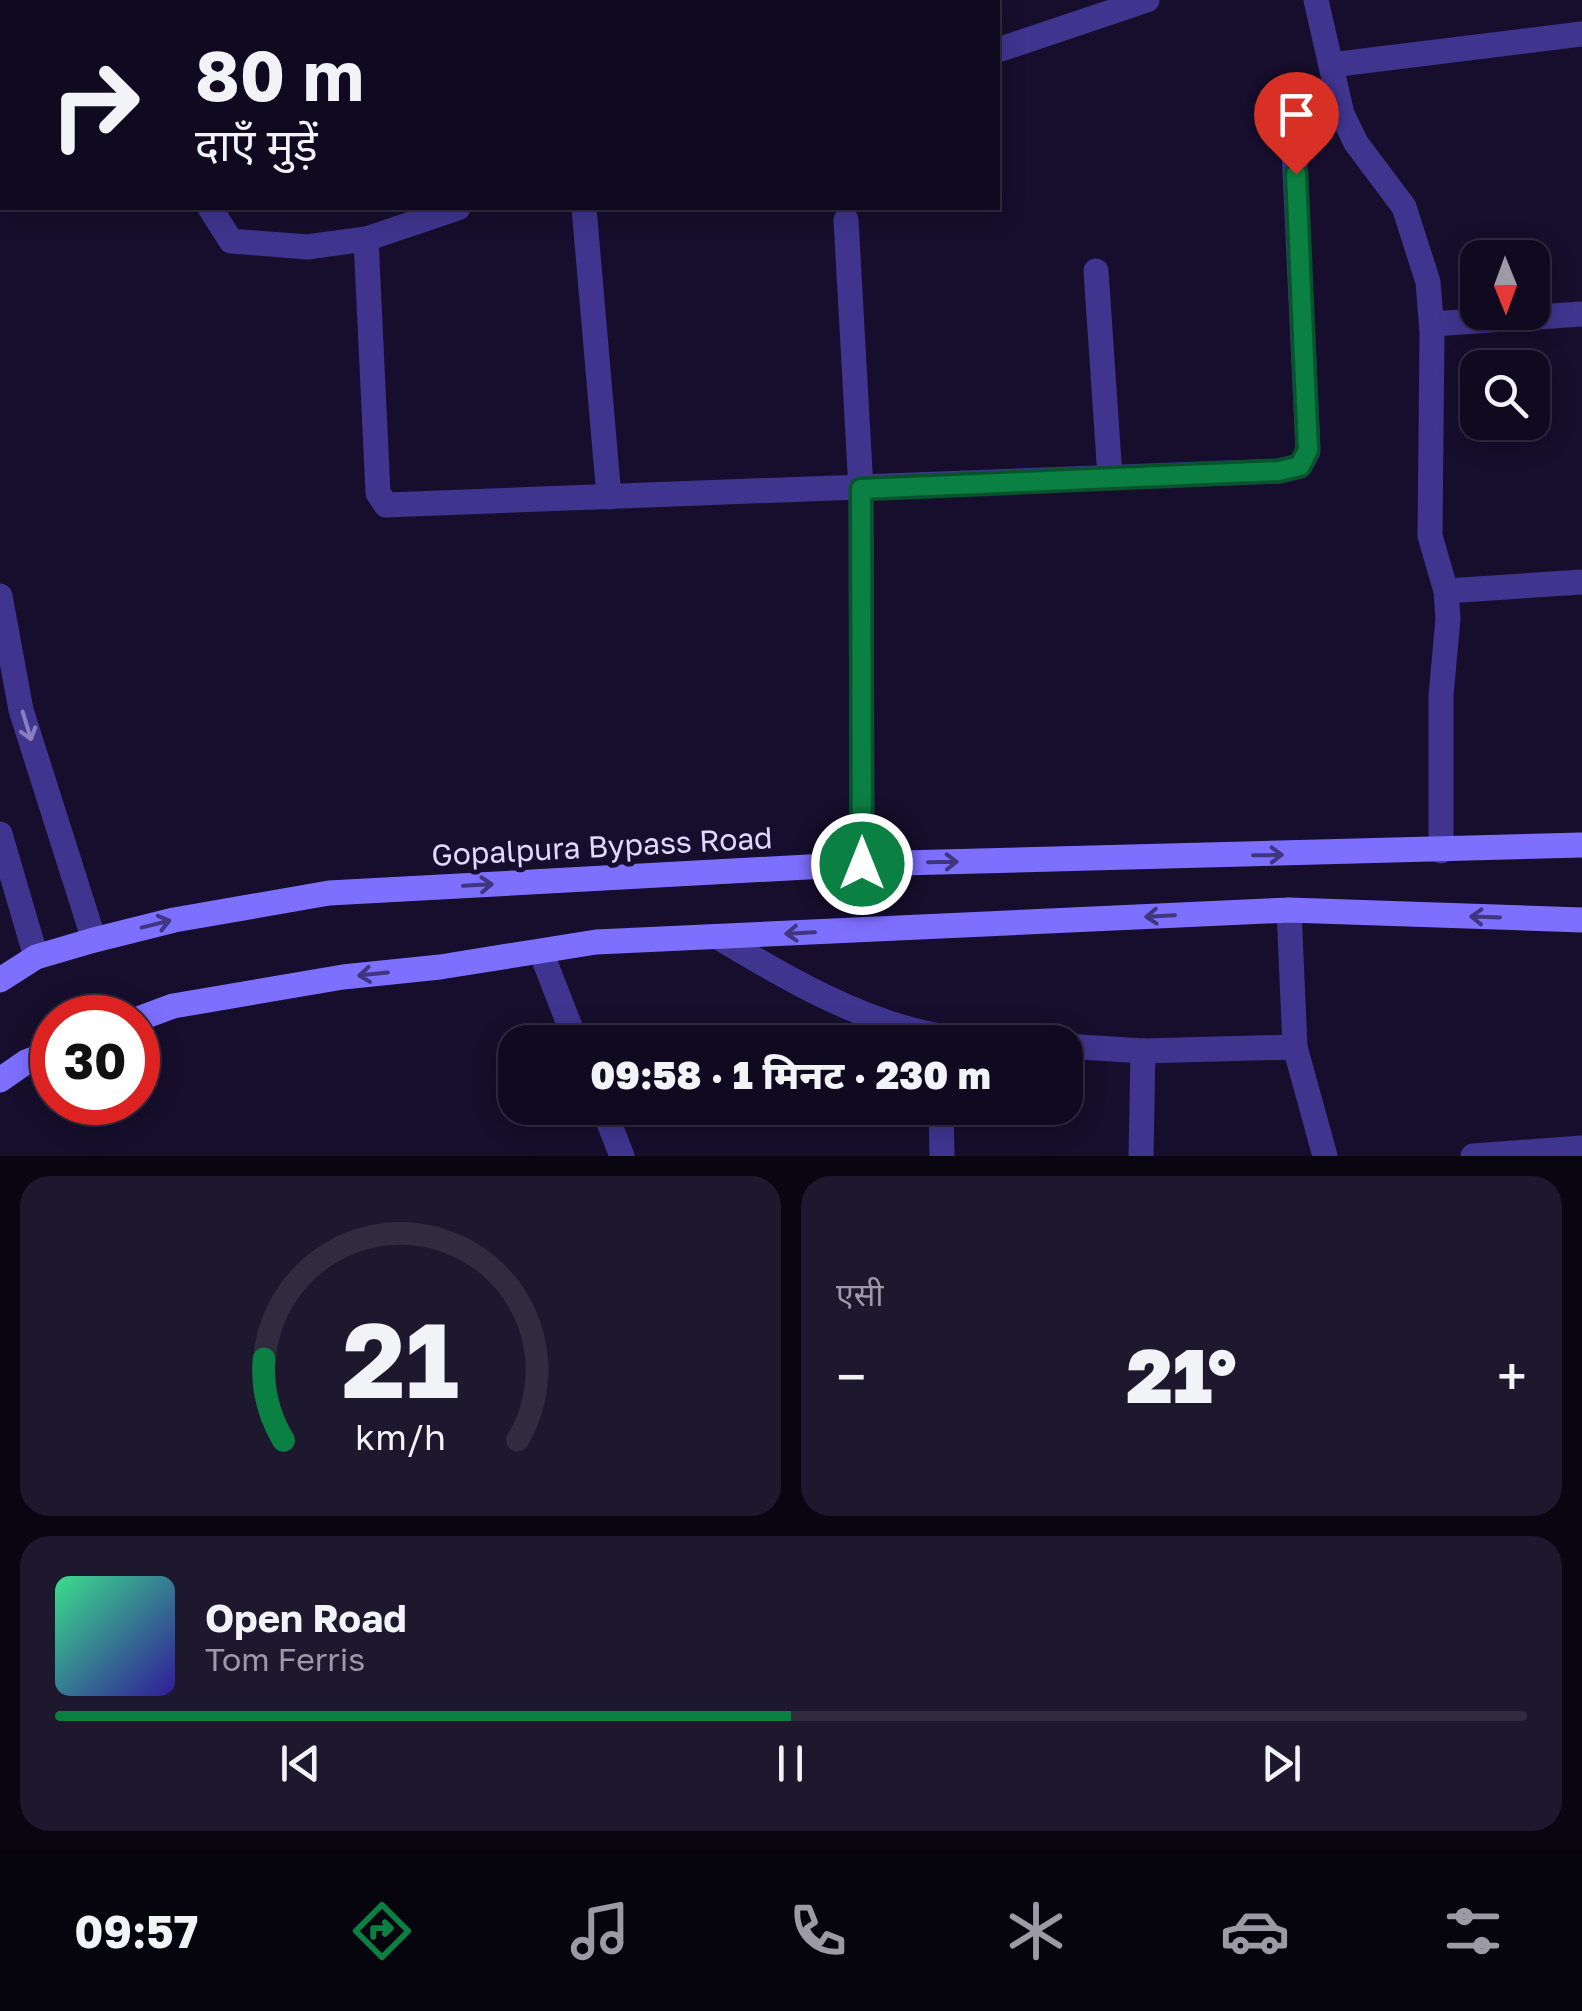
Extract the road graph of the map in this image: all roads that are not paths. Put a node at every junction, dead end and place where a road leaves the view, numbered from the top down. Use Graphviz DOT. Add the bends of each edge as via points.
graph roads {
  1 [pos="1147,0"];
  2 [pos="1316,0"];
  3 [pos="1582,34"];
  4 [pos="1000,49"];
  5 [pos="1331,65"];
  6 [pos="1292,108"];
  7 [pos="211,210"];
  8 [pos="584,210"];
  9 [pos="428,212"];
  10 [pos="846,220"];
  11 [pos="366,238"];
  12 [pos="1096,270"];
  13 [pos="1582,314"];
  14 [pos="1432,324"];
  15 [pos="1110,477"];
  16 [pos="861,489"];
  17 [pos="609,496"];
  18 [pos="1582,582"];
  19 [pos="1446,591"];
  20 [pos="0,596"];
  21 [pos="0,834"];
  22 [pos="1582,845"];
  23 [pos="1441,851"];
  24 [pos="862,864"];
  25 [pos="1289,910"];
  26 [pos="1582,920"];
  27 [pos="718,937"];
  28 [pos="94,940"];
  29 [pos="541,952"];
  30 [pos="36,956"];
  31 [pos="0,980"];
  32 [pos="160,1011"];
  33 [pos="569,1025"];
  34 [pos="899,1025"];
  35 [pos="1083,1047"];
  36 [pos="1295,1048"];
  37 [pos="1143,1051"];
  38 [pos="30,1060"];
  39 [pos="0,1080"];
  40 [pos="610,1125"];
  41 [pos="941,1125"];
  42 [pos="1582,1148"];
  43 [pos="622,1156"];
  44 [pos="942,1156"];
  45 [pos="1142,1156"];
  46 [pos="1325,1156"];
  47 [pos="1473,1156"];
  1 -- 4 [label="street"];
  2 -- 5 [label="street"];
  3 -- 5 [label="street"];
  5 -- 14 [label="street" via="1356,143 1404,207 1419,245"];
  6 -- 15 [label="street" via="1308,450 1300,466 1279,471"];
  7 -- 11 [label="street" via="231,241 307,247"];
  8 -- 17 [label="street"];
  9 -- 11 [label="street"];
  10 -- 16 [label="street"];
  11 -- 17 [label="street" via="378,493 386,505"];
  12 -- 15 [label="street"];
  13 -- 14 [label="street"];
  14 -- 19 [label="street" via="1430,536"];
  15 -- 16 [label="street"];
  16 -- 17 [label="street"];
  16 -- 24 [label="street"];
  18 -- 19 [label="street"];
  19 -- 23 [label="street"];
  20 -- 28 [label="street, one-way" via="22,710"];
  21 -- 30 [label="street"];
  22 -- 23 [label="street, Gopalpura Bypass Road"];
  24 -- 23 [label="street, Gopalpura Bypass Road, one-way"];
  28 -- 24 [label="street, Gopalpura Bypass Road, one-way" via="329,893"];
  26 -- 25 [label="street, one-way"];
  25 -- 27 [label="street, one-way"];
  25 -- 36 [label="street"];
  27 -- 29 [label="street" via="596,942"];
  27 -- 34 [label="street" via="770,968"];
  28 -- 30 [label="street, Gopalpura Bypass Road"];
  29 -- 32 [label="street, one-way" via="305,983"];
  29 -- 33 [label="street"];
  30 -- 31 [label="street, Gopalpura Bypass Road"];
  35 -- 37 [label="street"];
  36 -- 37 [label="street"];
  36 -- 46 [label="street"];
  37 -- 45 [label="street"];
  38 -- 39 [label="street"];
  40 -- 43 [label="street"];
  41 -- 44 [label="street"];
  42 -- 47 [label="street"];
}
